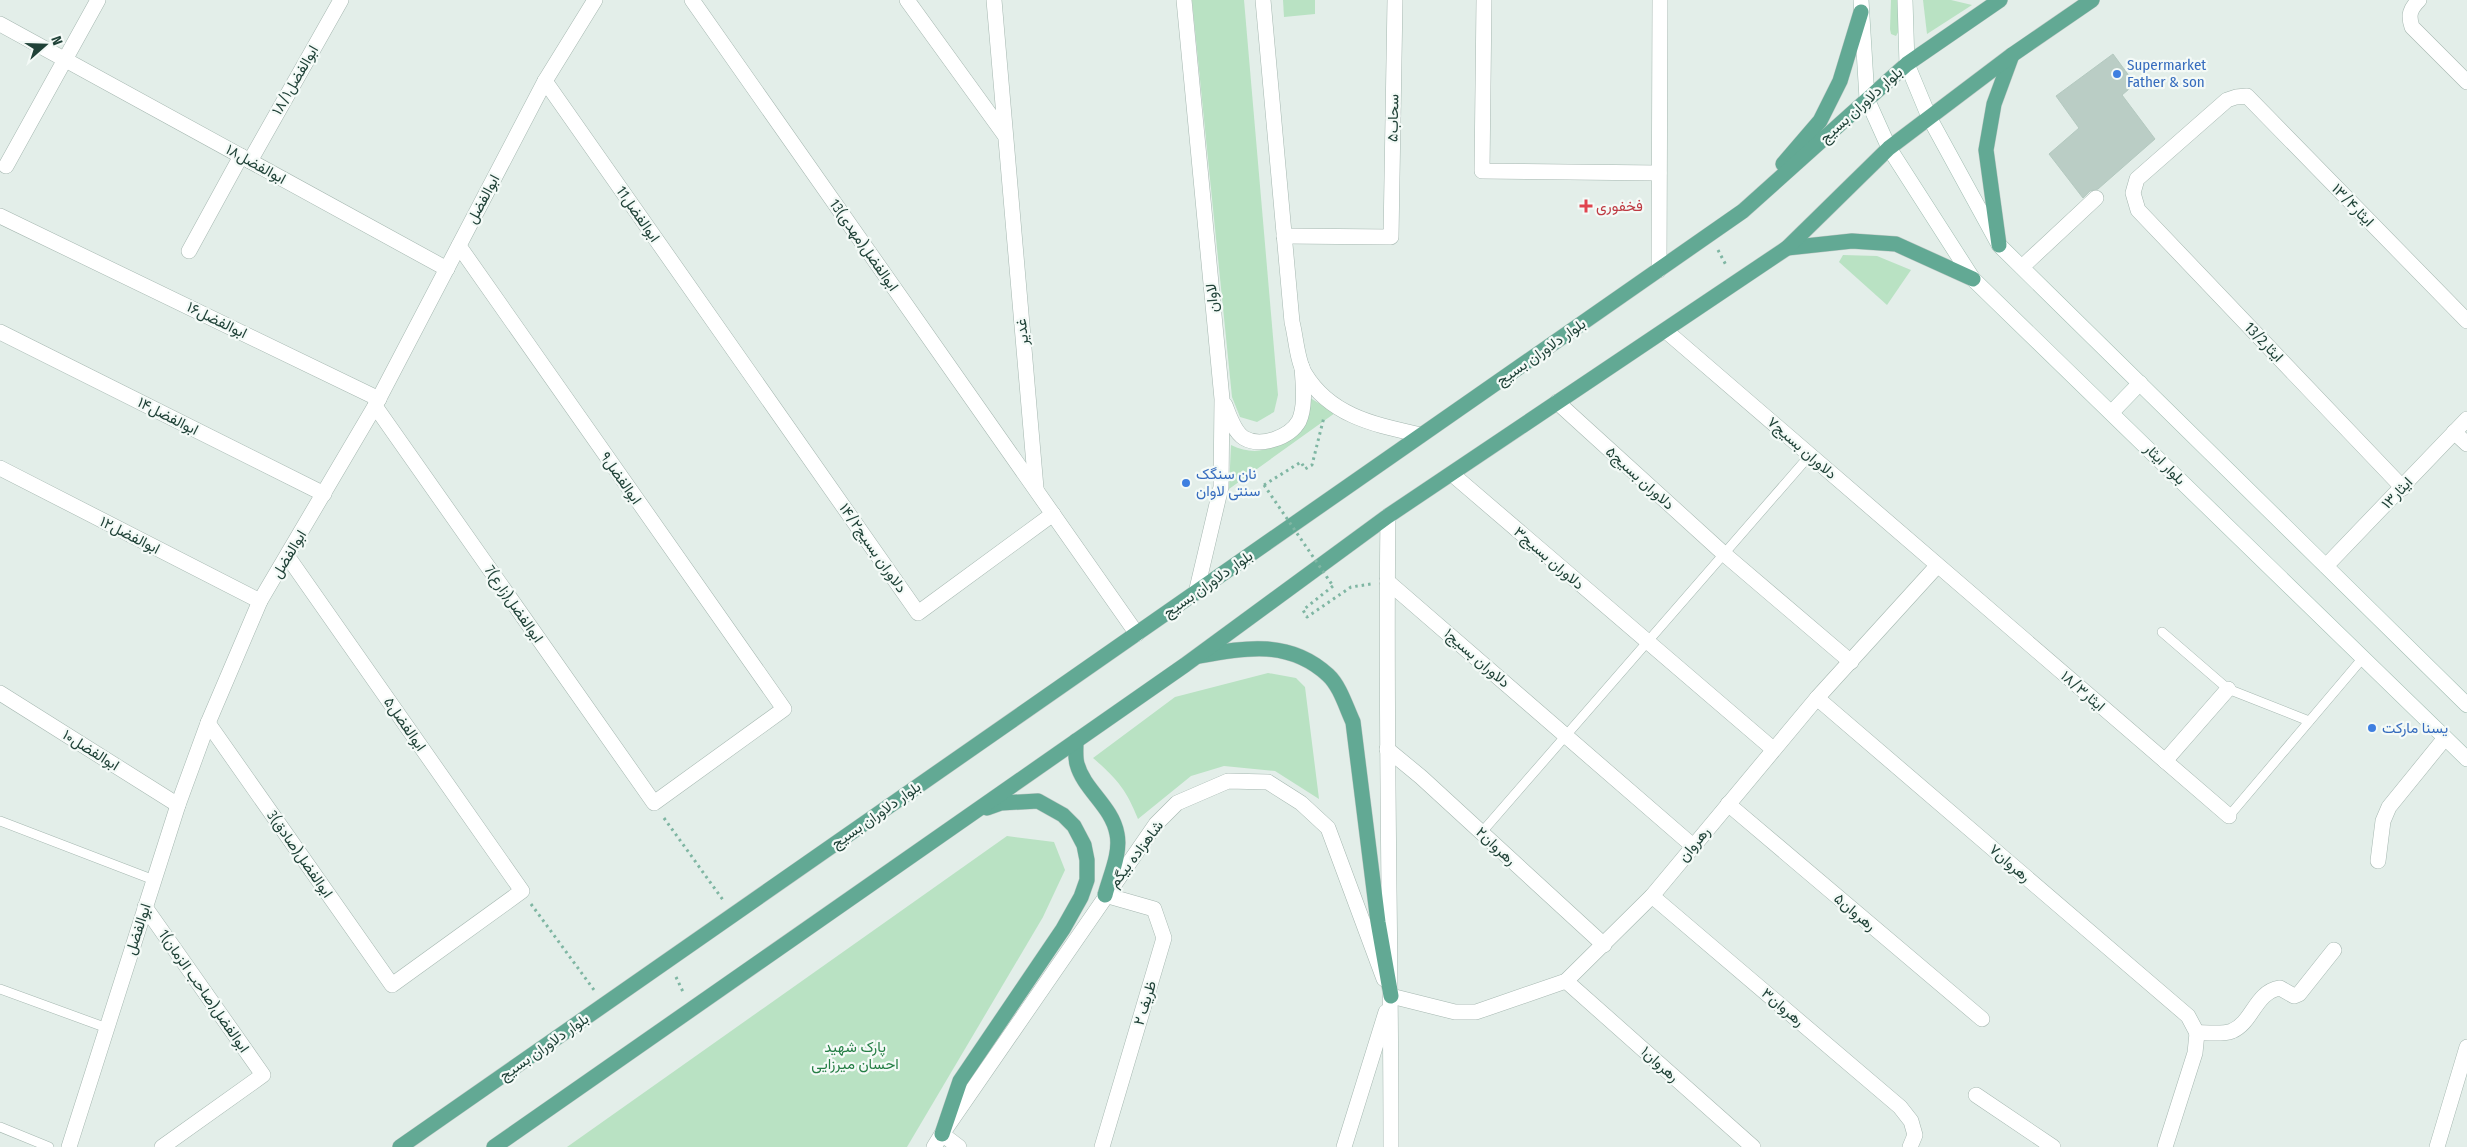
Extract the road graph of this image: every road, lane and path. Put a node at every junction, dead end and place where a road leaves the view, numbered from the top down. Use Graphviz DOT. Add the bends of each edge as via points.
graph roads {
  1 [pos="98,0"];
  2 [pos="341,0"];
  3 [pos="595,0"];
  4 [pos="692,0"];
  5 [pos="907,0"];
  6 [pos="994,0"];
  7 [pos="1184,0"];
  8 [pos="1263,0"];
  9 [pos="1395,0"];
  10 [pos="1484,0"];
  11 [pos="1660,0"];
  12 [pos="1905,0"];
  13 [pos="2000,0"];
  14 [pos="2092,0"];
  15 [pos="2419,0"];
  16 [pos="1861,6"];
  17 [pos="0,24"];
  18 [pos="2012,54"];
  19 [pos="65,59"];
  20 [pos="1907,64"];
  21 [pos="545,81"];
  22 [pos="2467,82"];
  23 [pos="2236,96"];
  24 [pos="1867,99"];
  25 [pos="1929,117"];
  26 [pos="1005,136"];
  27 [pos="1889,148"];
  28 [pos="245,158"];
  29 [pos="6,166"];
  30 [pos="1659,173"];
  31 [pos="2096,198"];
  32 [pos="1743,211"];
  33 [pos="0,216"];
  34 [pos="1710,234"];
  35 [pos="1284,236"];
  36 [pos="1999,245"];
  37 [pos="459,246"];
  38 [pos="1788,248"];
  39 [pos="189,251"];
  40 [pos="2022,267"];
  41 [pos="447,269"];
  42 [pos="1659,270"];
  43 [pos="1973,279"];
  44 [pos="1735,284"];
  45 [pos="2467,321"];
  46 [pos="1666,331"];
  47 [pos="6,335"];
  48 [pos="732,347"];
  49 [pos="1302,363"];
  50 [pos="2140,383"];
  51 [pos="1222,399"];
  52 [pos="377,402"];
  53 [pos="1328,402"];
  54 [pos="1557,402"];
  55 [pos="2112,412"];
  56 [pos="2467,419"];
  57 [pos="2454,432"];
  58 [pos="1421,436"];
  59 [pos="2467,444"];
  60 [pos="1810,455"];
  61 [pos="0,468"];
  62 [pos="1452,474"];
  63 [pos="2403,488"];
  64 [pos="1036,490"];
  65 [pos="324,494"];
  66 [pos="1053,514"];
  67 [pos="1388,516"];
  68 [pos="1723,553"];
  69 [pos="288,557"];
  70 [pos="1937,566"];
  71 [pos="2326,566"];
  72 [pos="1388,581"];
  73 [pos="1351,587"];
  74 [pos="1196,593"];
  75 [pos="260,601"];
  76 [pos="2162,632"];
  77 [pos="1137,634"];
  78 [pos="1647,642"];
  79 [pos="1196,656"];
  80 [pos="2362,659"];
  81 [pos="1851,662"];
  82 [pos="2228,689"];
  83 [pos="1,697"];
  84 [pos="1817,698"];
  85 [pos="2467,705"];
  86 [pos="2310,721"];
  87 [pos="208,723"];
  88 [pos="1566,734"];
  89 [pos="2445,738"];
  90 [pos="1076,741"];
  91 [pos="1386,749"];
  92 [pos="1773,749"];
  93 [pos="2467,759"];
  94 [pos="2165,761"];
  95 [pos="654,803"];
  96 [pos="1728,804"];
  97 [pos="178,805"];
  98 [pos="974,812"];
  99 [pos="2229,816"];
  100 [pos="0,821"];
  101 [pos="1482,832"];
  102 [pos="1693,846"];
  103 [pos="2378,861"];
  104 [pos="154,880"];
  105 [pos="522,891"];
  106 [pos="1105,894"];
  107 [pos="1652,896"];
  108 [pos="145,907"];
  109 [pos="733,915"];
  110 [pos="1604,945"];
  111 [pos="2334,950"];
  112 [pos="668,960"];
  113 [pos="1566,981"];
  114 [pos="0,989"];
  115 [pos="1391,996"];
  116 [pos="605,1005"];
  117 [pos="691,1009"];
  118 [pos="1982,1019"];
  119 [pos="107,1028"];
  120 [pos="2197,1033"];
  121 [pos="2467,1047"];
  122 [pos="1976,1095"];
  123 [pos="0,1127"];
  124 [pos="938,1141"];
  125 [pos="49,1147"];
  126 [pos="69,1147"];
  127 [pos="162,1147"];
  128 [pos="400,1147"];
  129 [pos="494,1147"];
  130 [pos="959,1147"];
  131 [pos="1102,1147"];
  132 [pos="1344,1147"];
  133 [pos="1391,1147"];
  134 [pos="1753,1147"];
  135 [pos="1910,1147"];
  136 [pos="2053,1147"];
  137 [pos="2165,1147"];
  138 [pos="2437,1147"];
  1 -- 19 [label="street"];
  2 -- 28 [label="street, ابوالفضل۱۸/۱"];
  3 -- 21 [label="street, ابوالفضل"];
  4 -- 64 [label="street, 13ابوالفضل(مهدی)"];
  5 -- 26 [label="street"];
  6 -- 26 [label="street, غدیر"];
  7 -- 51 [label="street, لاوان"];
  8 -- 35 [label="street"];
  9 -- 35 [label="street, ۵سحاب" via="1391,237"];
  10 -- 30 [label="street" via="1482,171"];
  11 -- 30 [label="street"];
  12 -- 20 [label="street"];
  13 -- 20 [label="main road, بلوار دلاوران بسیج"];
  14 -- 18 [label="main road"];
  15 -- 22 [label="street" via="2409,17 2412,27"];
  16 -- 24 [label="street"];
  16 -- 32 [label="main road" via="1840,81 1820,121"];
  17 -- 19 [label="street, ابوالفضل۱۸"];
  18 -- 25 [label="main road"];
  18 -- 36 [label="main road" via="1994,104 1986,150"];
  19 -- 28 [label="street, ابوالفضل۱۸"];
  19 -- 29 [label="street"];
  20 -- 24 [label="main road, بلوار دلاوران بسیج"];
  20 -- 25 [label="street"];
  21 -- 37 [label="street, ابوالفضل"];
  21 -- 48 [label="street, 11ابوالفضل"];
  23 -- 45 [label="street, ایثار۱۳/۴" via="2247,96"];
  23 -- 63 [label="street, ایثار13/2" via="2227,100 2137,179 2133,193 2138,210"];
  24 -- 27 [label="street, بلوار ایثار"];
  24 -- 32 [label="main road, بلوار دلاوران بسیج"];
  25 -- 27 [label="main road"];
  25 -- 36 [label="street"];
  26 -- 64 [label="street, غدیر"];
  27 -- 38 [label="main road"];
  27 -- 43 [label="street, بلوار ایثار"];
  28 -- 39 [label="street, ابوالفضل۱۸/۱"];
  28 -- 41 [label="street, ابوالفضل۱۸"];
  30 -- 42 [label="street"];
  31 -- 40 [label="street"];
  32 -- 34 [label="main road, بلوار دلاوران بسیج"];
  33 -- 52 [label="street, ابوالفضل۱۶"];
  34 -- 42 [label="main road, بلوار دلاوران بسیج"];
  34 -- 44 [label="path"];
  35 -- 49 [label="street" via="1292,322"];
  36 -- 40 [label="street"];
  37 -- 41 [label="street, ابوالفضل"];
  37 -- 95 [label="street, ابوالفضل۹" via="784,710"];
  38 -- 43 [label="main road" via="1852,241 1896,244"];
  38 -- 44 [label="main road"];
  40 -- 50 [label="street"];
  41 -- 52 [label="street, ابوالفضل"];
  42 -- 58 [label="main road, بلوار دلاوران بسیج"];
  43 -- 55 [label="street, بلوار ایثار"];
  44 -- 46 [label="main road"];
  46 -- 54 [label="main road"];
  46 -- 60 [label="street, دلاوران بسیج۷"];
  47 -- 65 [label="street, ابوالفضل۱۴"];
  48 -- 66 [label="street, ۱۴/۲دلاوران بسیج" via="918,613"];
  49 -- 51 [label="street" via="1303,397 1299,421 1286,435 1265,442 1244,438 1233,424"];
  49 -- 53 [label="street" via="1305,373"];
  50 -- 55 [label="street"];
  50 -- 71 [label="street"];
  51 -- 74 [label="street, لاوان" via="1222,486"];
  52 -- 65 [label="street, ابوالفضل"];
  52 -- 95 [label="street, 7ابوالفضل(زارع)"];
  53 -- 58 [label="street" via="1367,422"];
  53 -- 73 [label="path, bridge" via="1312,465 1305,469 1301,462 1264,486 1333,586 1303,610 1307,617"];
  54 -- 62 [label="main road"];
  54 -- 68 [label="street, دلاوران بسیج۵"];
  55 -- 80 [label="street, بلوار ایثار"];
  56 -- 57 [label="street, ایثار۱۳"];
  57 -- 59 [label="street"];
  57 -- 63 [label="street, ایثار۱۳"];
  58 -- 74 [label="main road, بلوار دلاوران بسیج"];
  60 -- 68 [label="lane"];
  60 -- 70 [label="street, دلاوران بسیج۷"];
  61 -- 75 [label="street, ابوالفضل۱۲"];
  62 -- 67 [label="main road"];
  62 -- 78 [label="street, دلاوران بسیج۳"];
  63 -- 71 [label="street, ایثار۱۳"];
  64 -- 66 [label="street"];
  65 -- 69 [label="street, ابوالفضل"];
  66 -- 77 [label="street"];
  67 -- 72 [label="street"];
  67 -- 79 [label="main road"];
  68 -- 78 [label="lane"];
  68 -- 81 [label="street, دلاوران بسیج۵"];
  69 -- 75 [label="street, ابوالفضل"];
  69 -- 105 [label="street, ابوالفضل۵"];
  70 -- 81 [label="street, رهروان"];
  70 -- 94 [label="street, ایثار۱۸/۳"];
  71 -- 85 [label="street"];
  72 -- 88 [label="street, دلاوران بسیج۱"];
  72 -- 91 [label="street"];
  74 -- 77 [label="main road, بلوار دلاوران بسیج"];
  75 -- 87 [label="street, ابوالفضل"];
  76 -- 82 [label="lane"];
  77 -- 109 [label="main road, بلوار دلاوران بسیج"];
  78 -- 88 [label="lane"];
  78 -- 92 [label="street, دلاوران بسیج۳"];
  79 -- 90 [label="main road"];
  79 -- 115 [label="main road" via="1263,647 1286,652 1329,675 1342,696 1353,722 1378,922"];
  80 -- 86 [label="lane"];
  80 -- 89 [label="street, بلوار ایثار"];
  81 -- 84 [label="street, رهروان"];
  82 -- 86 [label="lane"];
  82 -- 94 [label="street"];
  83 -- 97 [label="street, ابوالفضل۱۰"];
  84 -- 92 [label="street, رهروان"];
  84 -- 120 [label="street, رهروان۷" via="2188,1016"];
  86 -- 99 [label="lane"];
  87 -- 97 [label="street, ابوالفضل"];
  87 -- 105 [label="street, 3ابوالفضل(صادق)" via="392,985"];
  88 -- 101 [label="lane"];
  88 -- 102 [label="street, دلاوران بسیج۱"];
  89 -- 93 [label="street, بلوار ایثار"];
  89 -- 103 [label="street" via="2389,807 2383,822"];
  90 -- 98 [label="main road"];
  90 -- 106 [label="main road" via="1077,764 1084,780 1110,815 1117,834 1114,865"];
  91 -- 101 [label="street, رهروان۲"];
  91 -- 115 [label="street"];
  92 -- 96 [label="street, رهروان"];
  94 -- 99 [label="street, ایثار۱۸/۳"];
  95 -- 109 [label="path"];
  96 -- 102 [label="street, رهروان"];
  96 -- 118 [label="street, رهروان۵"];
  97 -- 104 [label="street, ابوالفضل"];
  98 -- 117 [label="main road"];
  98 -- 124 [label="main road" via="1026,800 1051,807 1074,826 1084,845 1087,880 1063,929 960,1081"];
  100 -- 104 [label="lane"];
  101 -- 110 [label="street, رهروان۲"];
  102 -- 107 [label="street, رهروان"];
  104 -- 108 [label="street, ابوالفضل"];
  105 -- 116 [label="path"];
  106 -- 115 [label="street, شاهزاده بیگم" via="1156,824 1177,803 1228,781 1268,782 1301,803 1328,828"];
  106 -- 124 [label="street, شاهزاده بیگم"];
  106 -- 131 [label="street, ظریف ۲" via="1154,908 1164,938"];
  107 -- 110 [label="street, رهروان"];
  107 -- 135 [label="street, رهروان۳" via="1900,1107 1911,1121 1915,1136"];
  108 -- 119 [label="street, ابوالفضل"];
  108 -- 127 [label="street, 1ابوالفضل(صاحب الزمان)" via="264,1075"];
  109 -- 112 [label="main road, بلوار دلاوران بسیج"];
  110 -- 113 [label="street, رهروان"];
  111 -- 120 [label="street" via="2299,994 2294,996 2280,988 2266,991 2234,1030"];
  112 -- 116 [label="main road, بلوار دلاوران بسیج"];
  112 -- 117 [label="path"];
  113 -- 115 [label="street, رهروان" via="1476,1012 1455,1012"];
  113 -- 134 [label="street, رهروان۱"];
  114 -- 119 [label="lane"];
  115 -- 132 [label="street"];
  115 -- 133 [label="street"];
  116 -- 128 [label="main road, بلوار دلاوران بسیج"];
  117 -- 129 [label="main road"];
  119 -- 126 [label="street, ابوالفضل"];
  120 -- 137 [label="street" via="2194,1054"];
  121 -- 138 [label="street"];
  122 -- 136 [label="street"];
  123 -- 125 [label="lane"];
  124 -- 130 [label="street"];
}
